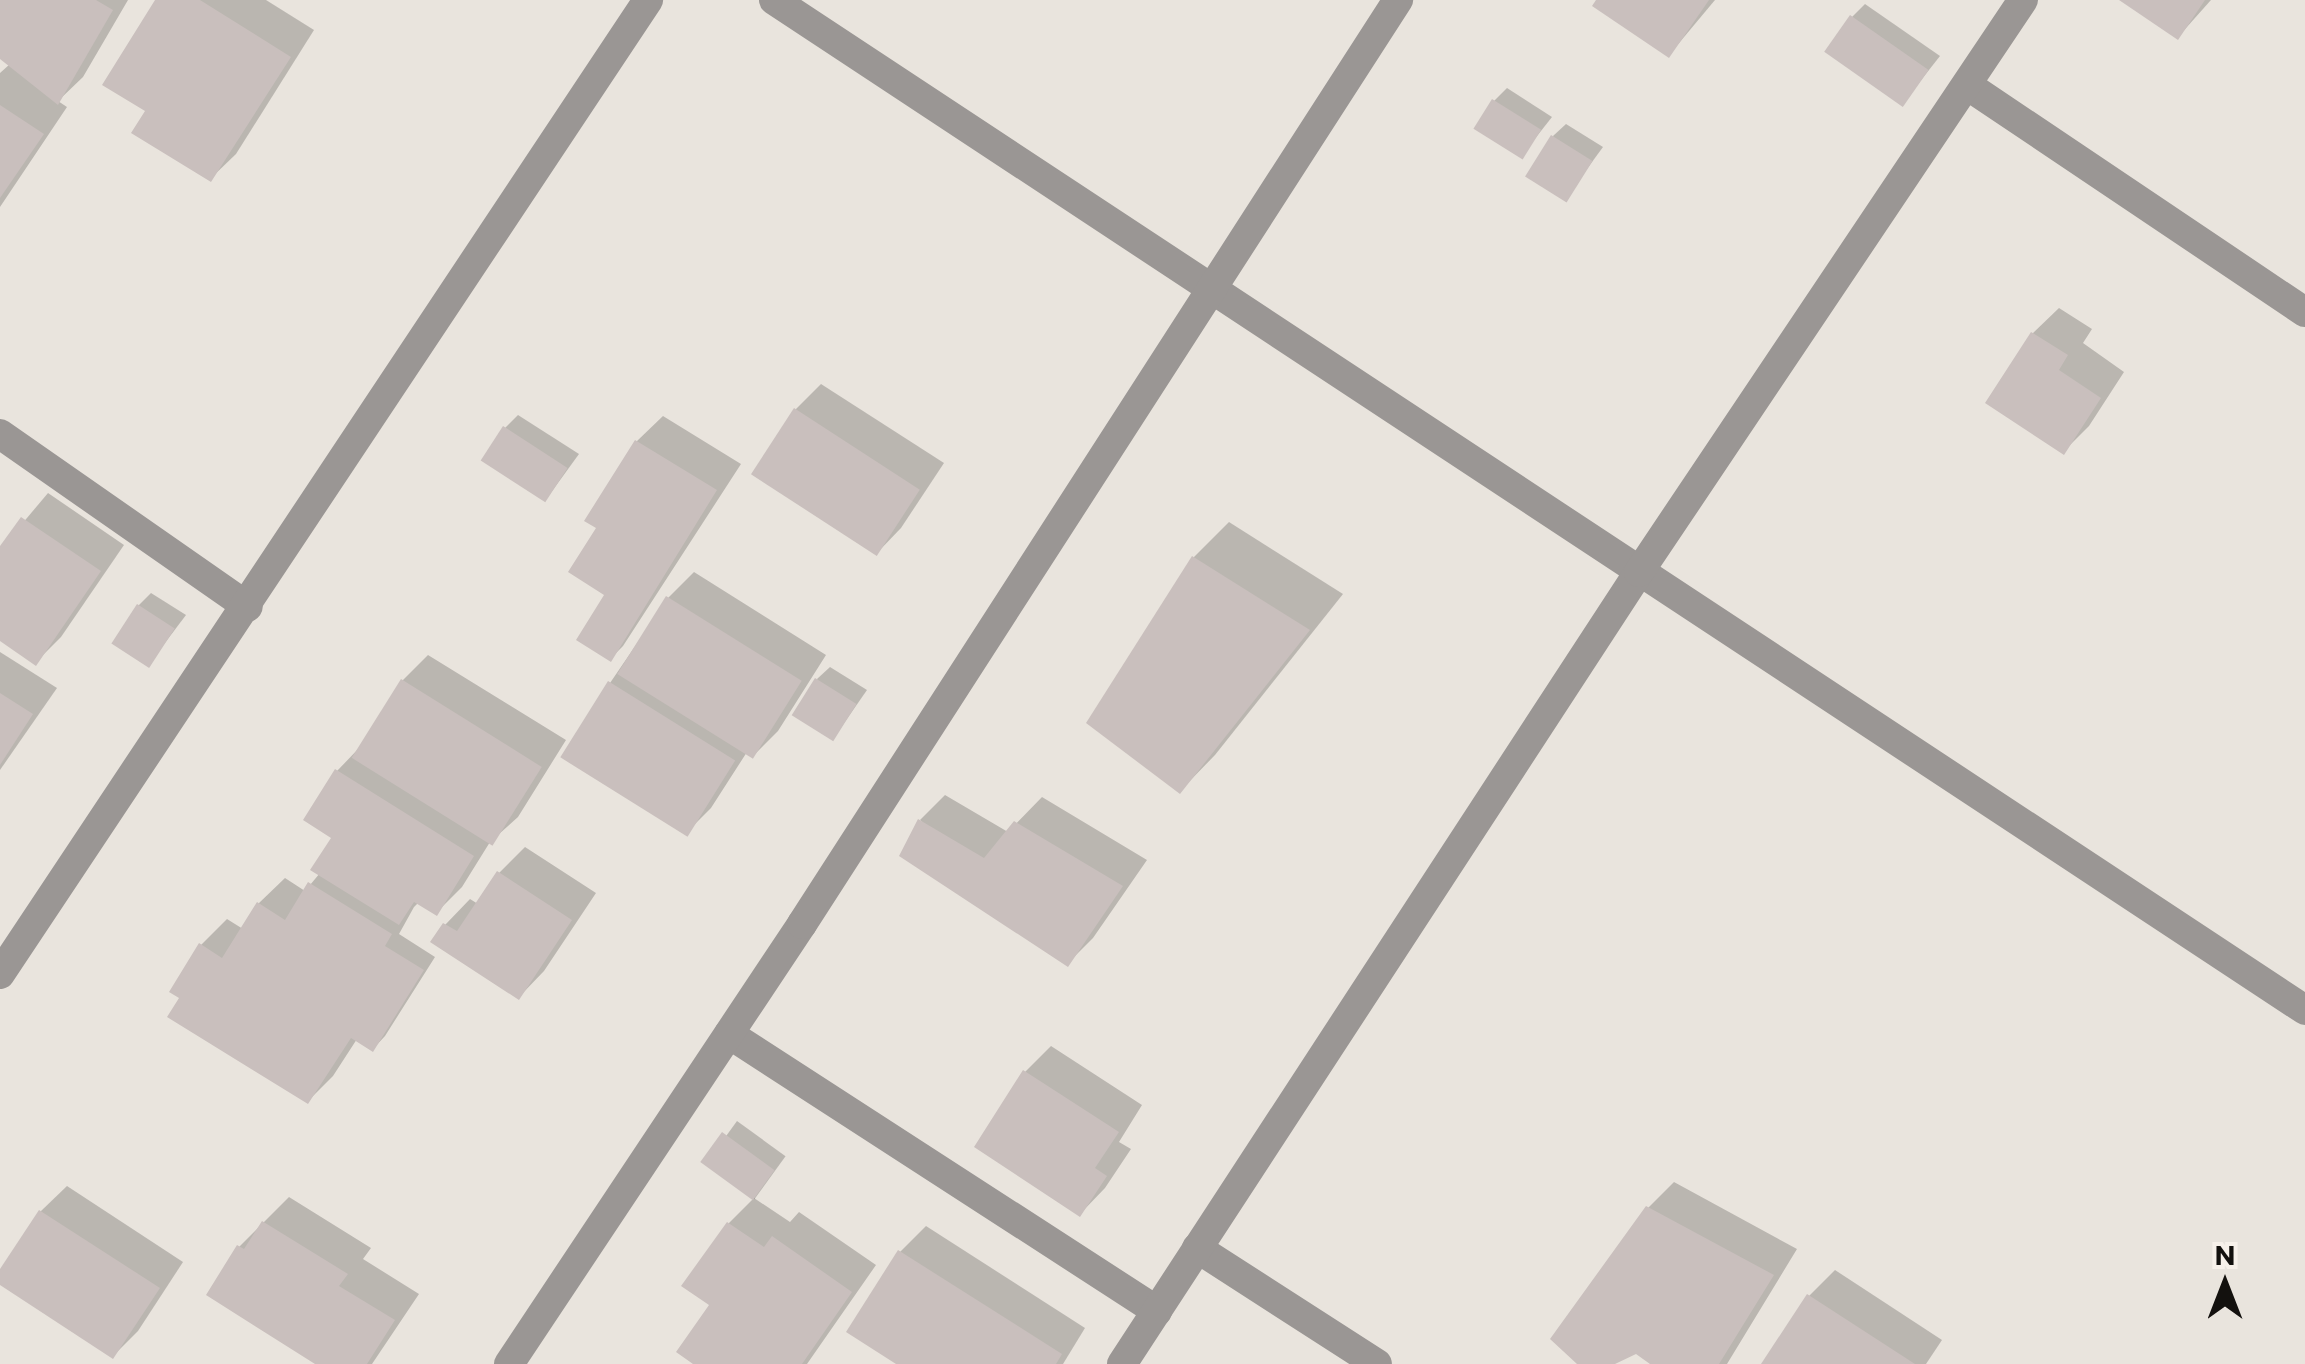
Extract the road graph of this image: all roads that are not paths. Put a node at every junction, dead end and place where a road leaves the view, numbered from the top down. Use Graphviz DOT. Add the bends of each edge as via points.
graph roads {
  1 [pos="648,0"];
  2 [pos="774,0"];
  3 [pos="1398,0"];
  4 [pos="2023,0"];
  5 [pos="1967,85"];
  6 [pos="1211,290"];
  7 [pos="2305,312"];
  8 [pos="0,434"];
  9 [pos="1639,572"];
  10 [pos="248,606"];
  11 [pos="0,974"];
  12 [pos="2305,1010"];
  13 [pos="729,1034"];
  14 [pos="1198,1248"];
  15 [pos="1157,1311"];
  16 [pos="509,1364"];
  17 [pos="1122,1364"];
  18 [pos="1377,1364"];
  1 -- 10 [label="street"];
  2 -- 6 [label="street"];
  3 -- 6 [label="street"];
  4 -- 5 [label="street"];
  5 -- 7 [label="street"];
  5 -- 9 [label="street"];
  6 -- 9 [label="street"];
  6 -- 13 [label="street"];
  8 -- 10 [label="street"];
  9 -- 12 [label="street"];
  9 -- 14 [label="street"];
  10 -- 11 [label="street"];
  13 -- 15 [label="street"];
  13 -- 16 [label="street"];
  14 -- 15 [label="street"];
  14 -- 18 [label="street"];
  15 -- 17 [label="street"];
}
